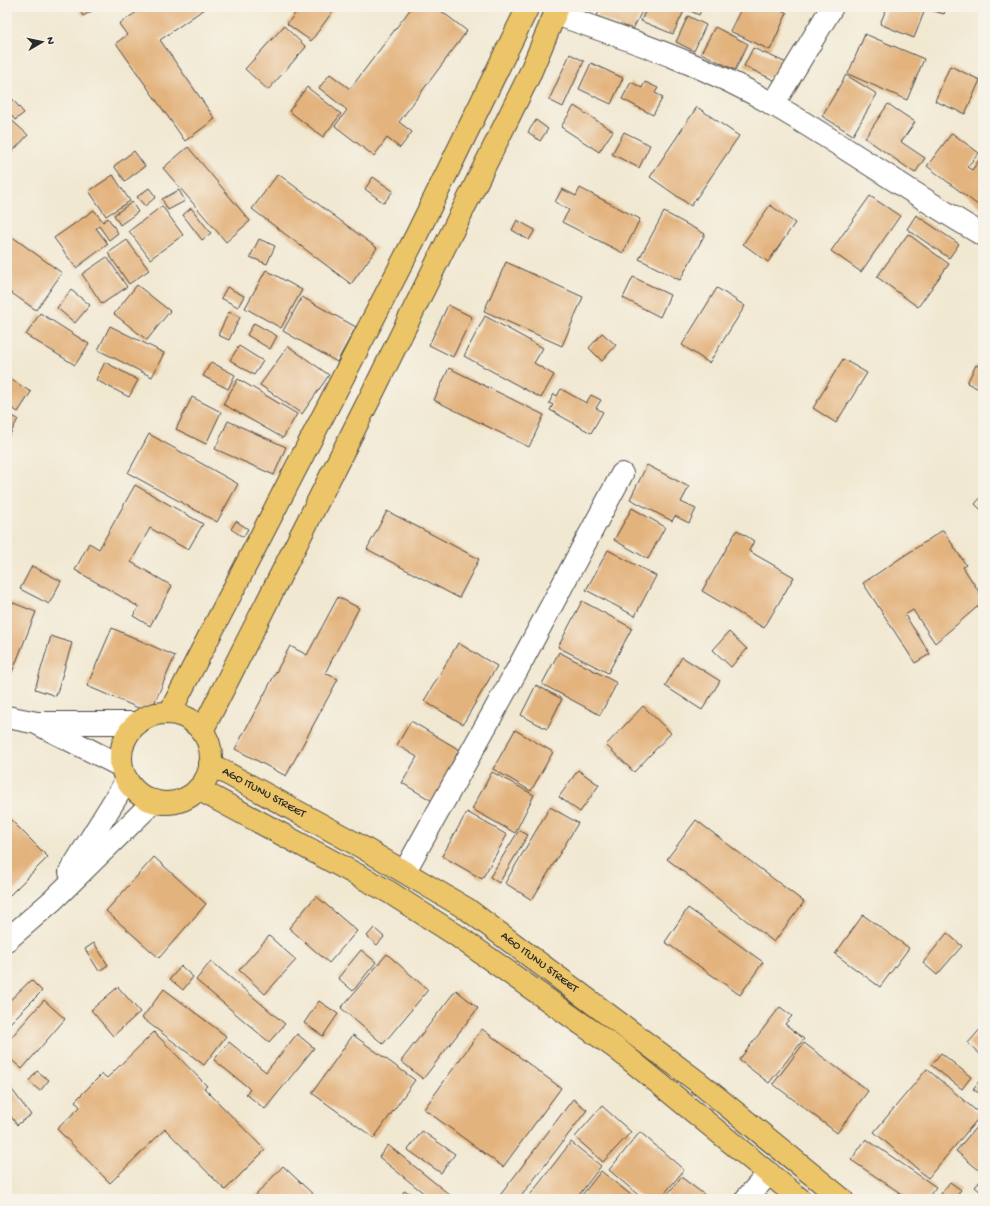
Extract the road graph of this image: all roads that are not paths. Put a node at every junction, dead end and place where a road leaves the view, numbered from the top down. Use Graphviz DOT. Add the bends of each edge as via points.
graph roads {
  1 [pos="528,7"];
  2 [pos="832,7"];
  3 [pos="557,10"];
  4 [pos="773,104"];
  5 [pos="983,235"];
  6 [pos="622,474"];
  7 [pos="170,712"];
  8 [pos="7,717"];
  9 [pos="37,723"];
  10 [pos="137,723"];
  11 [pos="202,731"];
  12 [pos="210,764"];
  13 [pos="124,773"];
  14 [pos="198,789"];
  15 [pos="154,801"];
  16 [pos="405,871"];
  17 [pos="53,900"];
  18 [pos="7,940"];
  19 [pos="769,1173"];
  20 [pos="746,1199"];
  21 [pos="800,1199"];
  22 [pos="842,1199"];
  1 -- 7 [label="main road" via="416,236"];
  2 -- 4 [label="street"];
  3 -- 4 [label="street" via="691,63"];
  3 -- 11 [label="main road" via="528,78 465,206"];
  4 -- 5 [label="street" via="931,205"];
  6 -- 16 [label="street"];
  7 -- 10 [label="main road" via="152,714"];
  7 -- 11 [label="main road" via="188,718"];
  8 -- 9 [label="street"];
  9 -- 10 [label="street"];
  9 -- 13 [label="street"];
  10 -- 13 [label="main road" via="126,735 121,750"];
  11 -- 12 [label="main road" via="208,741"];
  12 -- 14 [label="main road" via="206,778"];
  12 -- 16 [label="main road, AGO ITUNU STREET"];
  13 -- 15 [label="main road" via="138,794"];
  13 -- 17 [label="street"];
  14 -- 15 [label="main road" via="189,797 178,801"];
  14 -- 19 [label="main road, AGO ITUNU STREET" via="389,892 456,935 617,1049"];
  15 -- 17 [label="street"];
  16 -- 22 [label="main road, AGO ITUNU STREET" via="467,908 539,961 698,1082"];
  17 -- 18 [label="street"];
  19 -- 20 [label="street"];
  19 -- 21 [label="main road, AGO ITUNU STREET"];
}
